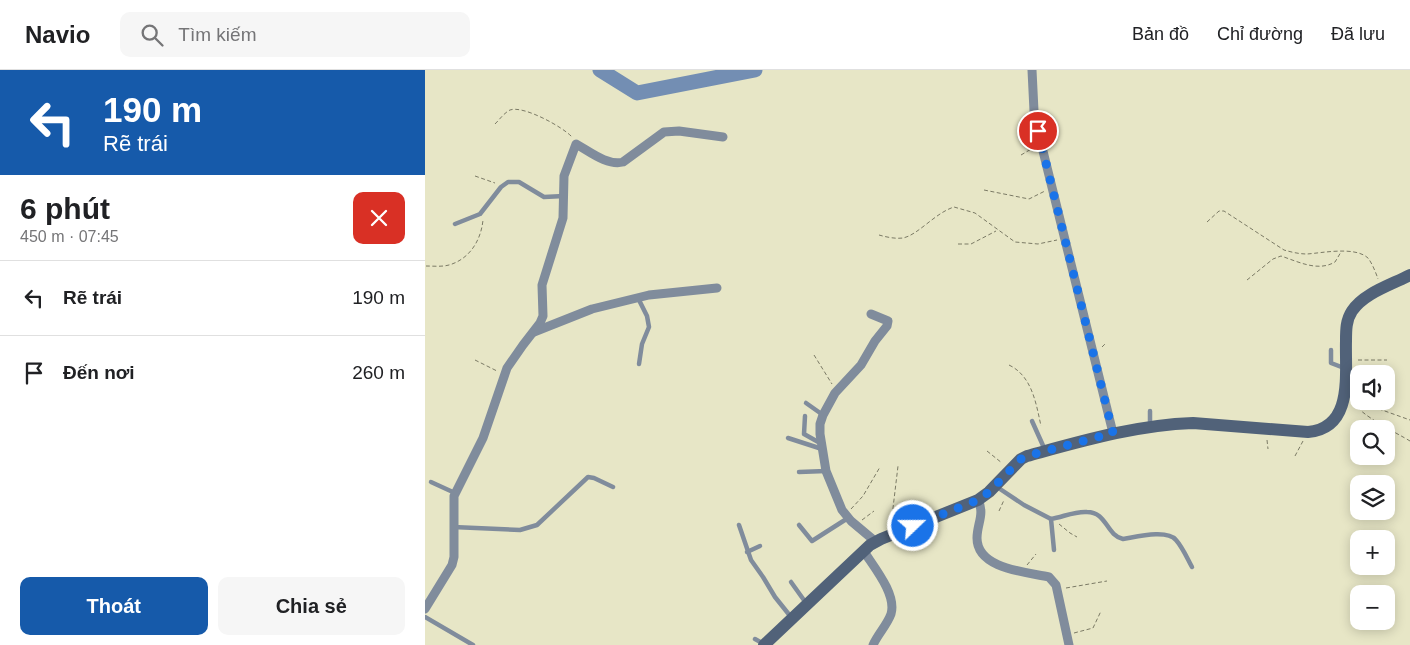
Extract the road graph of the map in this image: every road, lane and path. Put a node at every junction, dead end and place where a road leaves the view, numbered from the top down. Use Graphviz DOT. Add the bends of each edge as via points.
graph roads {
  1 [pos="1033,70"];
  2 [pos="495,124"];
  3 [pos="723,137"];
  4 [pos="1041,143"];
  5 [pos="576,144"];
  6 [pos="1021,155"];
  7 [pos="475,176"];
  8 [pos="503,185"];
  9 [pos="1052,186"];
  10 [pos="984,190"];
  11 [pos="564,196"];
  12 [pos="484,208"];
  13 [pos="1207,222"];
  14 [pos="455,224"];
  15 [pos="997,230"];
  16 [pos="879,235"];
  17 [pos="1065,238"];
  18 [pos="958,244"];
  19 [pos="1341,252"];
  20 [pos="425,266"];
  21 [pos="1410,275"];
  22 [pos="1247,280"];
  23 [pos="717,288"];
  24 [pos="1382,289"];
  25 [pos="638,298"];
  26 [pos="871,314"];
  27 [pos="533,333"];
  28 [pos="1331,350"];
  29 [pos="814,356"];
  30 [pos="475,360"];
  31 [pos="1387,360"];
  32 [pos="639,364"];
  33 [pos="1345,364"];
  34 [pos="1009,365"];
  35 [pos="504,374"];
  36 [pos="836,390"];
  37 [pos="806,403"];
  38 [pos="1150,411"];
  39 [pos="823,415"];
  40 [pos="805,416"];
  41 [pos="1410,420"];
  42 [pos="1032,422"];
  43 [pos="1042,426"];
  44 [pos="1149,427"];
  45 [pos="1308,432"];
  46 [pos="1113,433"];
  47 [pos="788,438"];
  48 [pos="1410,441"];
  49 [pos="822,446"];
  50 [pos="987,451"];
  51 [pos="1045,451"];
  52 [pos="1295,456"];
  53 [pos="899,466"];
  54 [pos="880,467"];
  55 [pos="1011,470"];
  56 [pos="826,471"];
  57 [pos="799,472"];
  58 [pos="431,482"];
  59 [pos="613,486"];
  60 [pos="995,486"];
  61 [pos="455,493"];
  62 [pos="1007,494"];
  63 [pos="978,500"];
  64 [pos="874,511"];
  65 [pos="999,511"];
  66 [pos="846,516"];
  67 [pos="1053,518"];
  68 [pos="739,525"];
  69 [pos="799,525"];
  70 [pos="855,525"];
  71 [pos="453,527"];
  72 [pos="897,533"];
  73 [pos="1077,537"];
  74 [pos="876,542"];
  75 [pos="761,546"];
  76 [pos="863,550"];
  77 [pos="1054,550"];
  78 [pos="747,552"];
  79 [pos="1036,554"];
  80 [pos="1191,567"];
  81 [pos="1022,571"];
  82 [pos="1107,581"];
  83 [pos="791,582"];
  84 [pos="1057,590"];
  85 [pos="807,604"];
  86 [pos="425,609"];
  87 [pos="1101,611"];
  88 [pos="425,617"];
  89 [pos="792,618"];
  90 [pos="1066,634"];
  91 [pos="761,643"];
  92 [pos="473,645"];
  93 [pos="873,645"];
  94 [pos="1069,645"];
  1 -- 4 [label="street" via="1034,111"];
  2 -- 5 [label="path" via="511,109 517,110 557,126"];
  3 -- 5 [label="street" via="665,132 616,164"];
  4 -- 6 [label="path"];
  4 -- 9 [label="street"];
  5 -- 11 [label="street" via="565,170"];
  7 -- 8 [label="path"];
  8 -- 11 [label="lane" via="519,182 544,198"];
  8 -- 12 [label="lane"];
  9 -- 10 [label="path" via="1029,199"];
  9 -- 17 [label="street"];
  11 -- 27 [label="street" via="563,218 542,285 543,316"];
  12 -- 14 [label="lane" via="476,217"];
  12 -- 20 [label="path" via="480,236 469,253 448,265"];
  13 -- 19 [label="path" via="1224,211 1284,250 1306,254"];
  15 -- 16 [label="path" via="975,213 954,207 935,215 906,237"];
  15 -- 17 [label="path" via="1015,242 1025,244"];
  15 -- 18 [label="path" via="971,244"];
  17 -- 46 [label="street"];
  19 -- 22 [label="path" via="1335,262 1326,266 1309,266 1281,256"];
  19 -- 24 [label="path" via="1358,253 1367,258"];
  21 -- 24 [label="main road"];
  23 -- 25 [label="street"];
  24 -- 33 [label="main road" via="1351,312 1346,324"];
  25 -- 27 [label="street" via="592,309"];
  25 -- 32 [label="lane" via="649,323"];
  26 -- 36 [label="street" via="887,321 887,326 857,370"];
  27 -- 35 [label="street"];
  28 -- 33 [label="lane" via="1331,363"];
  29 -- 36 [label="path"];
  30 -- 35 [label="path"];
  31 -- 33 [label="path"];
  33 -- 45 [label="main road" via="1345,397 1341,411 1324,428"];
  34 -- 43 [label="path" via="1026,379"];
  35 -- 61 [label="street" via="483,438"];
  36 -- 39 [label="street"];
  37 -- 39 [label="lane"];
  38 -- 44 [label="lane"];
  39 -- 49 [label="street" via="820,424"];
  40 -- 49 [label="lane" via="804,434"];
  41 -- 48 [label="path" via="1353,400 1355,406"];
  42 -- 51 [label="lane"];
  44 -- 45 [label="main road" via="1193,423"];
  44 -- 46 [label="main road"];
  45 -- 52 [label="path"];
  46 -- 51 [label="main road"];
  47 -- 49 [label="lane"];
  49 -- 56 [label="street"];
  50 -- 55 [label="path"];
  51 -- 55 [label="main road" via="1021,459"];
  53 -- 72 [label="path" via="893,508"];
  54 -- 66 [label="path" via="863,496"];
  55 -- 60 [label="main road"];
  56 -- 57 [label="lane"];
  56 -- 66 [label="street"];
  58 -- 61 [label="lane"];
  59 -- 71 [label="lane" via="588,477 530,529"];
  60 -- 62 [label="lane"];
  60 -- 63 [label="main road"];
  61 -- 71 [label="street"];
  62 -- 65 [label="path"];
  62 -- 67 [label="lane"];
  63 -- 72 [label="main road"];
  63 -- 81 [label="street" via="982,512 977,537 983,555 999,566"];
  64 -- 70 [label="path"];
  66 -- 69 [label="lane" via="812,541"];
  66 -- 70 [label="street"];
  67 -- 73 [label="path"];
  67 -- 77 [label="lane"];
  67 -- 80 [label="lane" via="1089,512 1102,517 1118,538 1170,535 1175,538"];
  68 -- 78 [label="lane"];
  70 -- 74 [label="street"];
  71 -- 86 [label="street" via="452,565"];
  72 -- 74 [label="main road"];
  74 -- 76 [label="main road"];
  75 -- 78 [label="lane"];
  76 -- 85 [label="main road"];
  76 -- 93 [label="street" via="885,584 892,608 891,616"];
  78 -- 89 [label="lane"];
  79 -- 81 [label="path"];
  81 -- 84 [label="street" via="1049,577"];
  82 -- 84 [label="path"];
  83 -- 85 [label="lane"];
  84 -- 90 [label="street"];
  85 -- 89 [label="main road"];
  87 -- 90 [label="path" via="1090,630"];
  88 -- 92 [label="lane"];
  89 -- 91 [label="main road"];
  90 -- 94 [label="street"];
}
